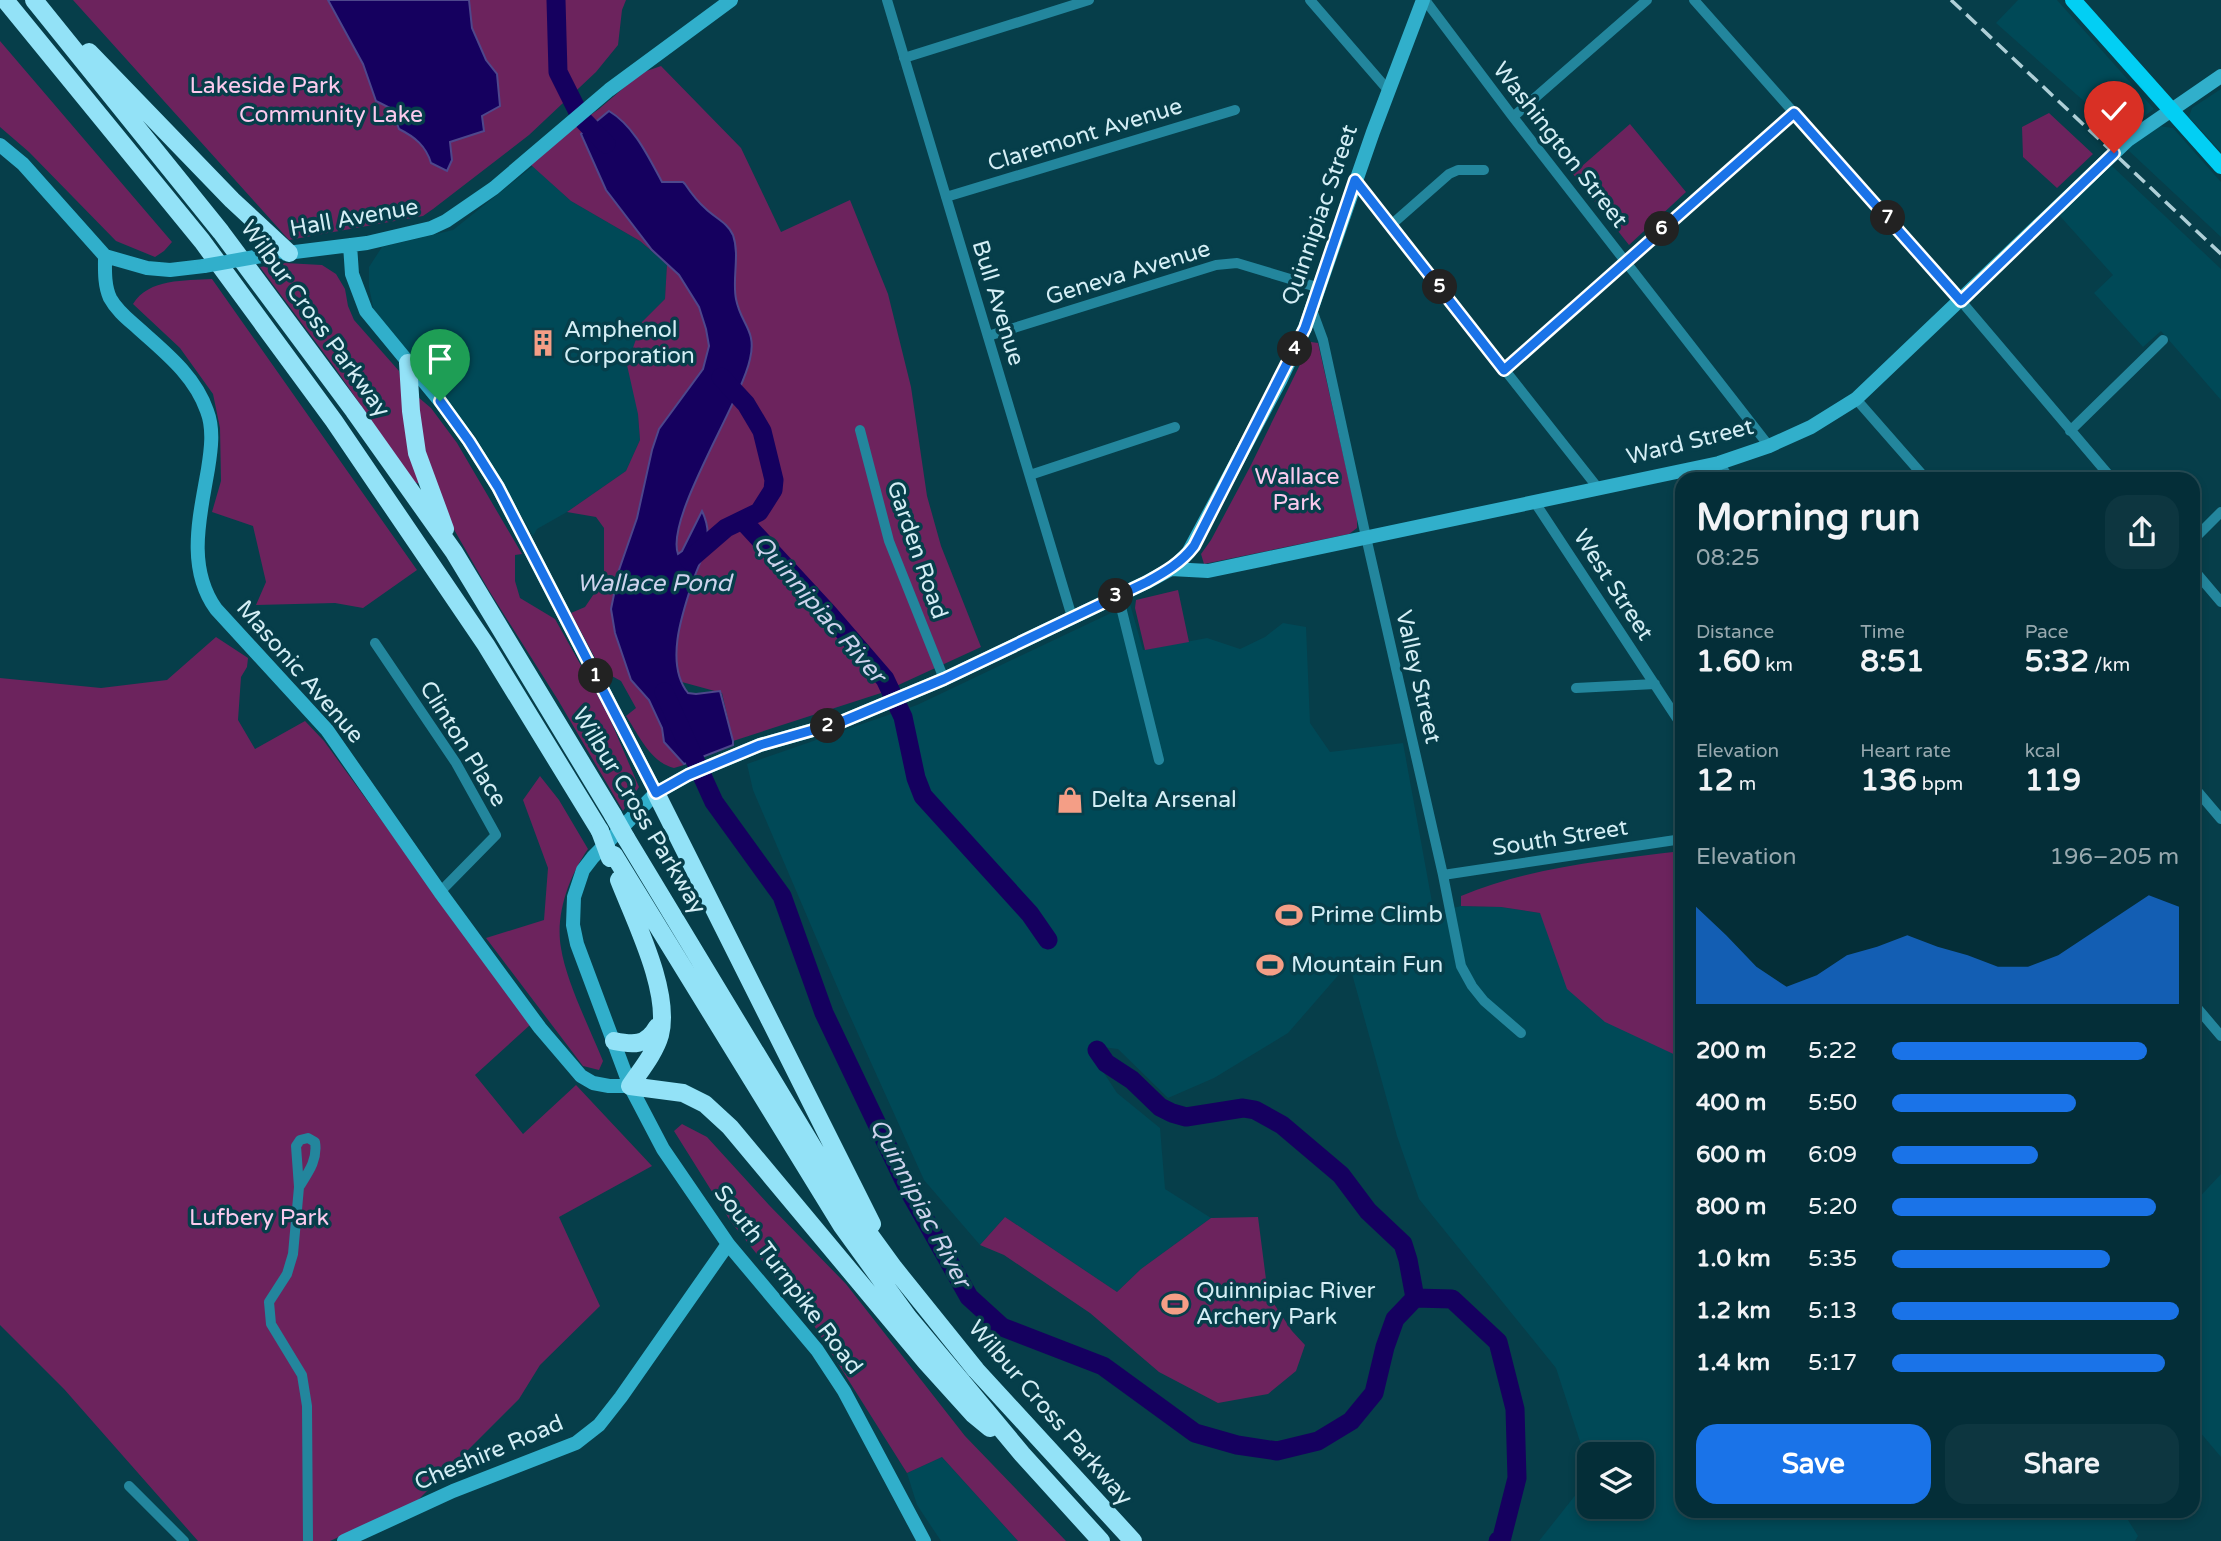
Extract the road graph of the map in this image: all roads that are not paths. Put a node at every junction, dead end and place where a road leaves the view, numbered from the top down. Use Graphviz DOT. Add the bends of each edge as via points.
graph roads {
  1 [pos="5,0"];
  2 [pos="34,0"];
  3 [pos="40,0"];
  4 [pos="731,0"];
  5 [pos="887,0"];
  6 [pos="1089,0"];
  7 [pos="1310,0"];
  8 [pos="1424,0"];
  9 [pos="1647,0"];
  10 [pos="1694,0"];
  11 [pos="2073,0"];
  12 [pos="0,8"];
  13 [pos="904,58"];
  14 [pos="2221,76"];
  15 [pos="1388,90"];
  16 [pos="2171,109"];
  17 [pos="1235,110"];
  18 [pos="1794,113"];
  19 [pos="1513,117"];
  20 [pos="123,143"];
  21 [pos="0,145"];
  22 [pos="2221,166"];
  23 [pos="1484,170"];
  24 [pos="1355,180"];
  25 [pos="946,197"];
  26 [pos="1391,225"];
  27 [pos="350,245"];
  28 [pos="289,253"];
  29 [pos="105,256"];
  30 [pos="1626,260"];
  31 [pos="1320,288"];
  32 [pos="1961,301"];
  33 [pos="1312,310"];
  34 [pos="988,336"];
  35 [pos="2163,340"];
  36 [pos="408,363"];
  37 [pos="1504,370"];
  38 [pos="1856,398"];
  39 [pos="1175,427"];
  40 [pos="860,430"];
  41 [pos="2070,431"];
  42 [pos="1769,446"];
  43 [pos="1719,463"];
  44 [pos="1675,472"];
  45 [pos="1675,472"];
  46 [pos="1725,472"];
  47 [pos="1920,472"];
  48 [pos="2106,472"];
  49 [pos="1030,475"];
  50 [pos="1598,488"];
  51 [pos="1534,501"];
  52 [pos="2221,512"];
  53 [pos="2200,533"];
  54 [pos="1366,537"];
  55 [pos="454,552"];
  56 [pos="1171,569"];
  57 [pos="2200,577"];
  58 [pos="1118,595"];
  59 [pos="2221,602"];
  60 [pos="1072,617"];
  61 [pos="375,643"];
  62 [pos="944,679"];
  63 [pos="1655,684"];
  64 [pos="1576,688"];
  65 [pos="1675,715"];
  66 [pos="1159,760"];
  67 [pos="656,793"];
  68 [pos="2200,794"];
  69 [pos="2221,819"];
  70 [pos="1675,840"];
  71 [pos="612,856"];
  72 [pos="1443,875"];
  73 [pos="440,892"];
  74 [pos="2200,1011"];
  75 [pos="662,1018"];
  76 [pos="1521,1033"];
  77 [pos="2221,1036"];
  78 [pos="614,1041"];
  79 [pos="630,1086"];
  80 [pos="299,1187"];
  81 [pos="729,1244"];
  82 [pos="894,1268"];
  83 [pos="1023,1454"];
  84 [pos="129,1486"];
  85 [pos="184,1541"];
  86 [pos="308,1541"];
  87 [pos="344,1541"];
  88 [pos="924,1541"];
  89 [pos="1101,1541"];
  90 [pos="1133,1541"];
  1 -- 20 [label="highway, Wilbur Cross Parkway"];
  2 -- 55 [label="highway, Wilbur Cross Parkway" via="221,232"];
  3 -- 28 [label="highway"];
  4 -- 27 [label="main road, Hall Avenue" via="609,90 463,212 431,228"];
  5 -- 13 [label="street, Bull Avenue"];
  6 -- 13 [label="street"];
  7 -- 15 [label="street"];
  8 -- 15 [label="main road, Quinnipiac Street"];
  8 -- 19 [label="street, Washington Street"];
  9 -- 19 [label="street"];
  10 -- 18 [label="street"];
  11 -- 16 [label="main road"];
  12 -- 20 [label="highway"];
  13 -- 25 [label="street, Bull Avenue"];
  14 -- 16 [label="main road, Ward Street"];
  15 -- 24 [label="main road, Quinnipiac Street"];
  16 -- 22 [label="main road"];
  16 -- 32 [label="main road, Ward Street" via="2127,140"];
  17 -- 25 [label="street, Claremont Avenue"];
  18 -- 30 [label="street"];
  18 -- 32 [label="street"];
  19 -- 30 [label="street, Washington Street"];
  20 -- 71 [label="highway, Wilbur Cross Parkway, bridge" via="202,241 334,421 486,645"];
  21 -- 29 [label="main road" via="23,164"];
  23 -- 26 [label="street" via="1449,174"];
  24 -- 26 [label="street"];
  24 -- 31 [label="main road, Quinnipiac Street"];
  25 -- 34 [label="street, Bull Avenue"];
  26 -- 37 [label="street"];
  27 -- 28 [label="main road, Hall Avenue"];
  27 -- 36 [label="main road" via="352,274 366,311"];
  28 -- 29 [label="main road, Hall Avenue, bridge" via="170,270"];
  29 -- 73 [label="main road, Masonic Avenue" via="105,279 117,309 176,362 208,414 211,450 197,554 207,597 327,730"];
  30 -- 37 [label="street"];
  30 -- 42 [label="street, Washington Street"];
  31 -- 33 [label="main road, Quinnipiac Street"];
  31 -- 34 [label="street, Geneva Avenue" via="1237,263 1216,265"];
  32 -- 38 [label="main road, Ward Street"];
  32 -- 41 [label="street"];
  33 -- 54 [label="street, Valley Street" via="1323,340"];
  33 -- 56 [label="main road, Quinnipiac Street" via="1194,546"];
  34 -- 49 [label="street, Bull Avenue"];
  35 -- 41 [label="street"];
  36 -- 55 [label="highway" via="417,453"];
  36 -- 67 [label="main road" via="469,441 498,487"];
  37 -- 50 [label="street"];
  38 -- 42 [label="main road, Ward Street" via="1811,427"];
  38 -- 47 [label="street"];
  39 -- 49 [label="street"];
  40 -- 62 [label="street, Garden Road" via="889,541"];
  41 -- 48 [label="street"];
  42 -- 43 [label="main road, Ward Street"];
  43 -- 45 [label="main road, Ward Street"];
  43 -- 46 [label="street"];
  44 -- 50 [label="main road, Ward Street"];
  49 -- 60 [label="street, Bull Avenue"];
  50 -- 51 [label="main road, Ward Street"];
  51 -- 54 [label="main road, Ward Street"];
  51 -- 63 [label="street, West Street"];
  52 -- 53 [label="street"];
  54 -- 56 [label="main road, Ward Street" via="1208,571"];
  54 -- 72 [label="street, Valley Street"];
  55 -- 82 [label="highway, Wilbur Cross Parkway, bridge" via="846,1202"];
  56 -- 58 [label="main road, Quinnipiac Street"];
  57 -- 59 [label="street"];
  58 -- 60 [label="main road, Quinnipiac Street"];
  58 -- 66 [label="street"];
  60 -- 62 [label="main road, Quinnipiac Street"];
  61 -- 73 [label="street, Clinton Place" via="456,763 496,835"];
  62 -- 67 [label="main road, Quinnipiac Street" via="841,722 760,745"];
  63 -- 64 [label="street"];
  63 -- 65 [label="street, West Street"];
  67 -- 78 [label="main road, Quinnipiac Street" via="587,863 574,897 577,944"];
  67 -- 82 [label="highway"];
  68 -- 69 [label="street"];
  70 -- 72 [label="street, South Street"];
  71 -- 75 [label="highway" via="659,985"];
  71 -- 83 [label="highway, Wilbur Cross Parkway" via="842,1226 908,1317"];
  72 -- 76 [label="street, Valley Street" via="1461,966 1484,1001"];
  73 -- 79 [label="main road, Masonic Avenue" via="581,1076 593,1083"];
  74 -- 77 [label="street"];
  75 -- 78 [label="highway" via="643,1043"];
  75 -- 79 [label="highway" via="659,1037"];
  78 -- 79 [label="main road, Quinnipiac Street"];
  79 -- 81 [label="main road, South Turnpike Road" via="663,1149"];
  79 -- 83 [label="highway" via="683,1093 705,1104 730,1127 926,1362 973,1414"];
  80 -- 86 [label="street" via="293,1254 269,1302 271,1324 302,1375 307,1406"];
  81 -- 87 [label="main road, Cheshire Road" via="621,1398 584,1437"];
  81 -- 88 [label="main road, South Turnpike Road" via="838,1381"];
  82 -- 90 [label="highway, Wilbur Cross Parkway" via="976,1370"];
  83 -- 89 [label="highway, Wilbur Cross Parkway"];
  84 -- 85 [label="street"];
}
